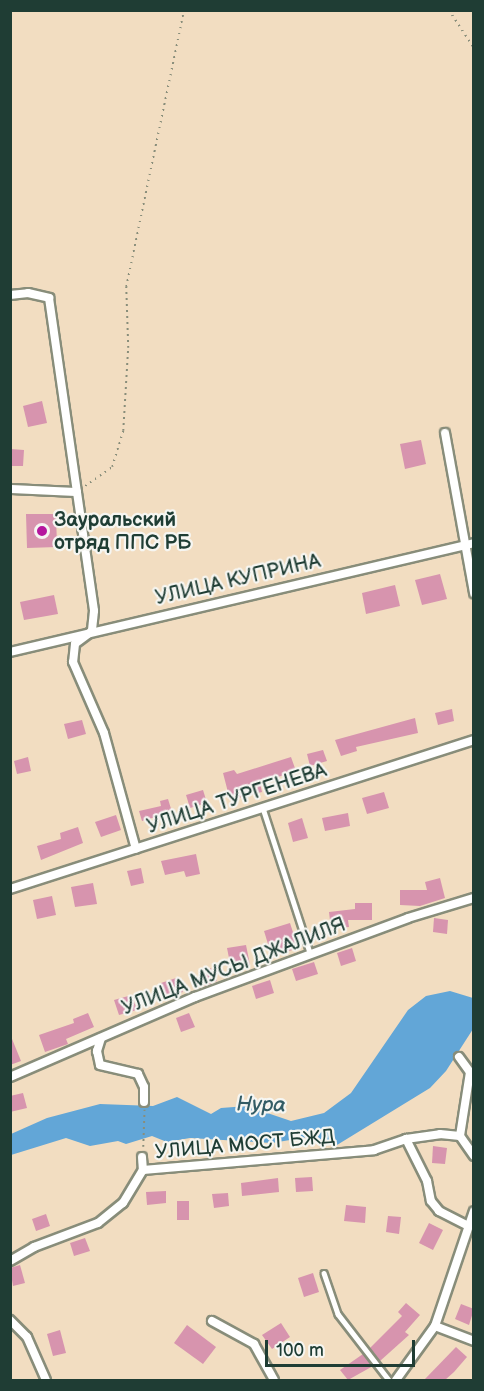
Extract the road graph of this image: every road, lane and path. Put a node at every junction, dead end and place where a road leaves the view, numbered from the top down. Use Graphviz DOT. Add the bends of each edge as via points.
graph roads {
  1 [pos="184,10"];
  2 [pos="449,10"];
  3 [pos="474,48"];
  4 [pos="10,295"];
  5 [pos="444,433"];
  6 [pos="10,489"];
  7 [pos="77,492"];
  8 [pos="474,543"];
  9 [pos="464,545"];
  10 [pos="474,593"];
  11 [pos="92,631"];
  12 [pos="10,652"];
  13 [pos="474,740"];
  14 [pos="263,808"];
  15 [pos="136,849"];
  16 [pos="10,889"];
  17 [pos="474,898"];
  18 [pos="310,953"];
  19 [pos="101,1038"];
  20 [pos="459,1057"];
  21 [pos="10,1077"];
  22 [pos="144,1102"];
  23 [pos="460,1136"];
  24 [pos="406,1139"];
  25 [pos="474,1156"];
  26 [pos="142,1157"];
  27 [pos="143,1170"];
  28 [pos="474,1211"];
  29 [pos="468,1226"];
  30 [pos="10,1261"];
  31 [pos="324,1273"];
  32 [pos="10,1320"];
  33 [pos="212,1321"];
  34 [pos="435,1326"];
  35 [pos="474,1341"];
  36 [pos="46,1380"];
  37 [pos="274,1380"];
  38 [pos="389,1380"];
  39 [pos="396,1380"];
  1 -- 7 [label="path" via="126,286 128,348 123,431 112,467"];
  2 -- 3 [label="path"];
  4 -- 7 [label="street" via="28,293 49,298"];
  5 -- 9 [label="street"];
  6 -- 7 [label="street"];
  7 -- 11 [label="street" via="94,612"];
  8 -- 9 [label="street, УЛИЦА КУПРИНА"];
  9 -- 10 [label="street"];
  9 -- 11 [label="street, УЛИЦА КУПРИНА"];
  11 -- 12 [label="street, УЛИЦА КУПРИНА"];
  11 -- 15 [label="street" via="75,644 73,662 104,733"];
  13 -- 14 [label="street, УЛИЦА ТУРГЕНЕВА"];
  14 -- 15 [label="street, УЛИЦА ТУРГЕНЕВА"];
  14 -- 18 [label="lane"];
  15 -- 16 [label="street, УЛИЦА ТУРГЕНЕВА"];
  17 -- 18 [label="street, УЛИЦА МУСЫ ДЖАЛИЛЯ"];
  18 -- 19 [label="street, УЛИЦА МУСЫ ДЖАЛИЛЯ"];
  19 -- 21 [label="street, УЛИЦА МУСЫ ДЖАЛИЛЯ"];
  19 -- 22 [label="street" via="97,1051 100,1065 138,1074 144,1087"];
  20 -- 23 [label="street" via="470,1072"];
  22 -- 26 [label="path"];
  23 -- 24 [label="street, УЛИЦА МОСТ БЖД" via="440,1134"];
  23 -- 25 [label="street"];
  24 -- 27 [label="street, УЛИЦА МОСТ БЖД" via="364,1151"];
  24 -- 29 [label="street" via="427,1181 431,1200 439,1211"];
  26 -- 27 [label="street"];
  27 -- 30 [label="street, УЛИЦА МОСТ БЖД" via="123,1203 98,1223 34,1247"];
  28 -- 29 [label="street"];
  29 -- 34 [label="street"];
  31 -- 38 [label="lane" via="338,1314"];
  32 -- 36 [label="street" via="27,1337"];
  33 -- 37 [label="street" via="254,1344"];
  34 -- 35 [label="street"];
  34 -- 39 [label="street"];
}
